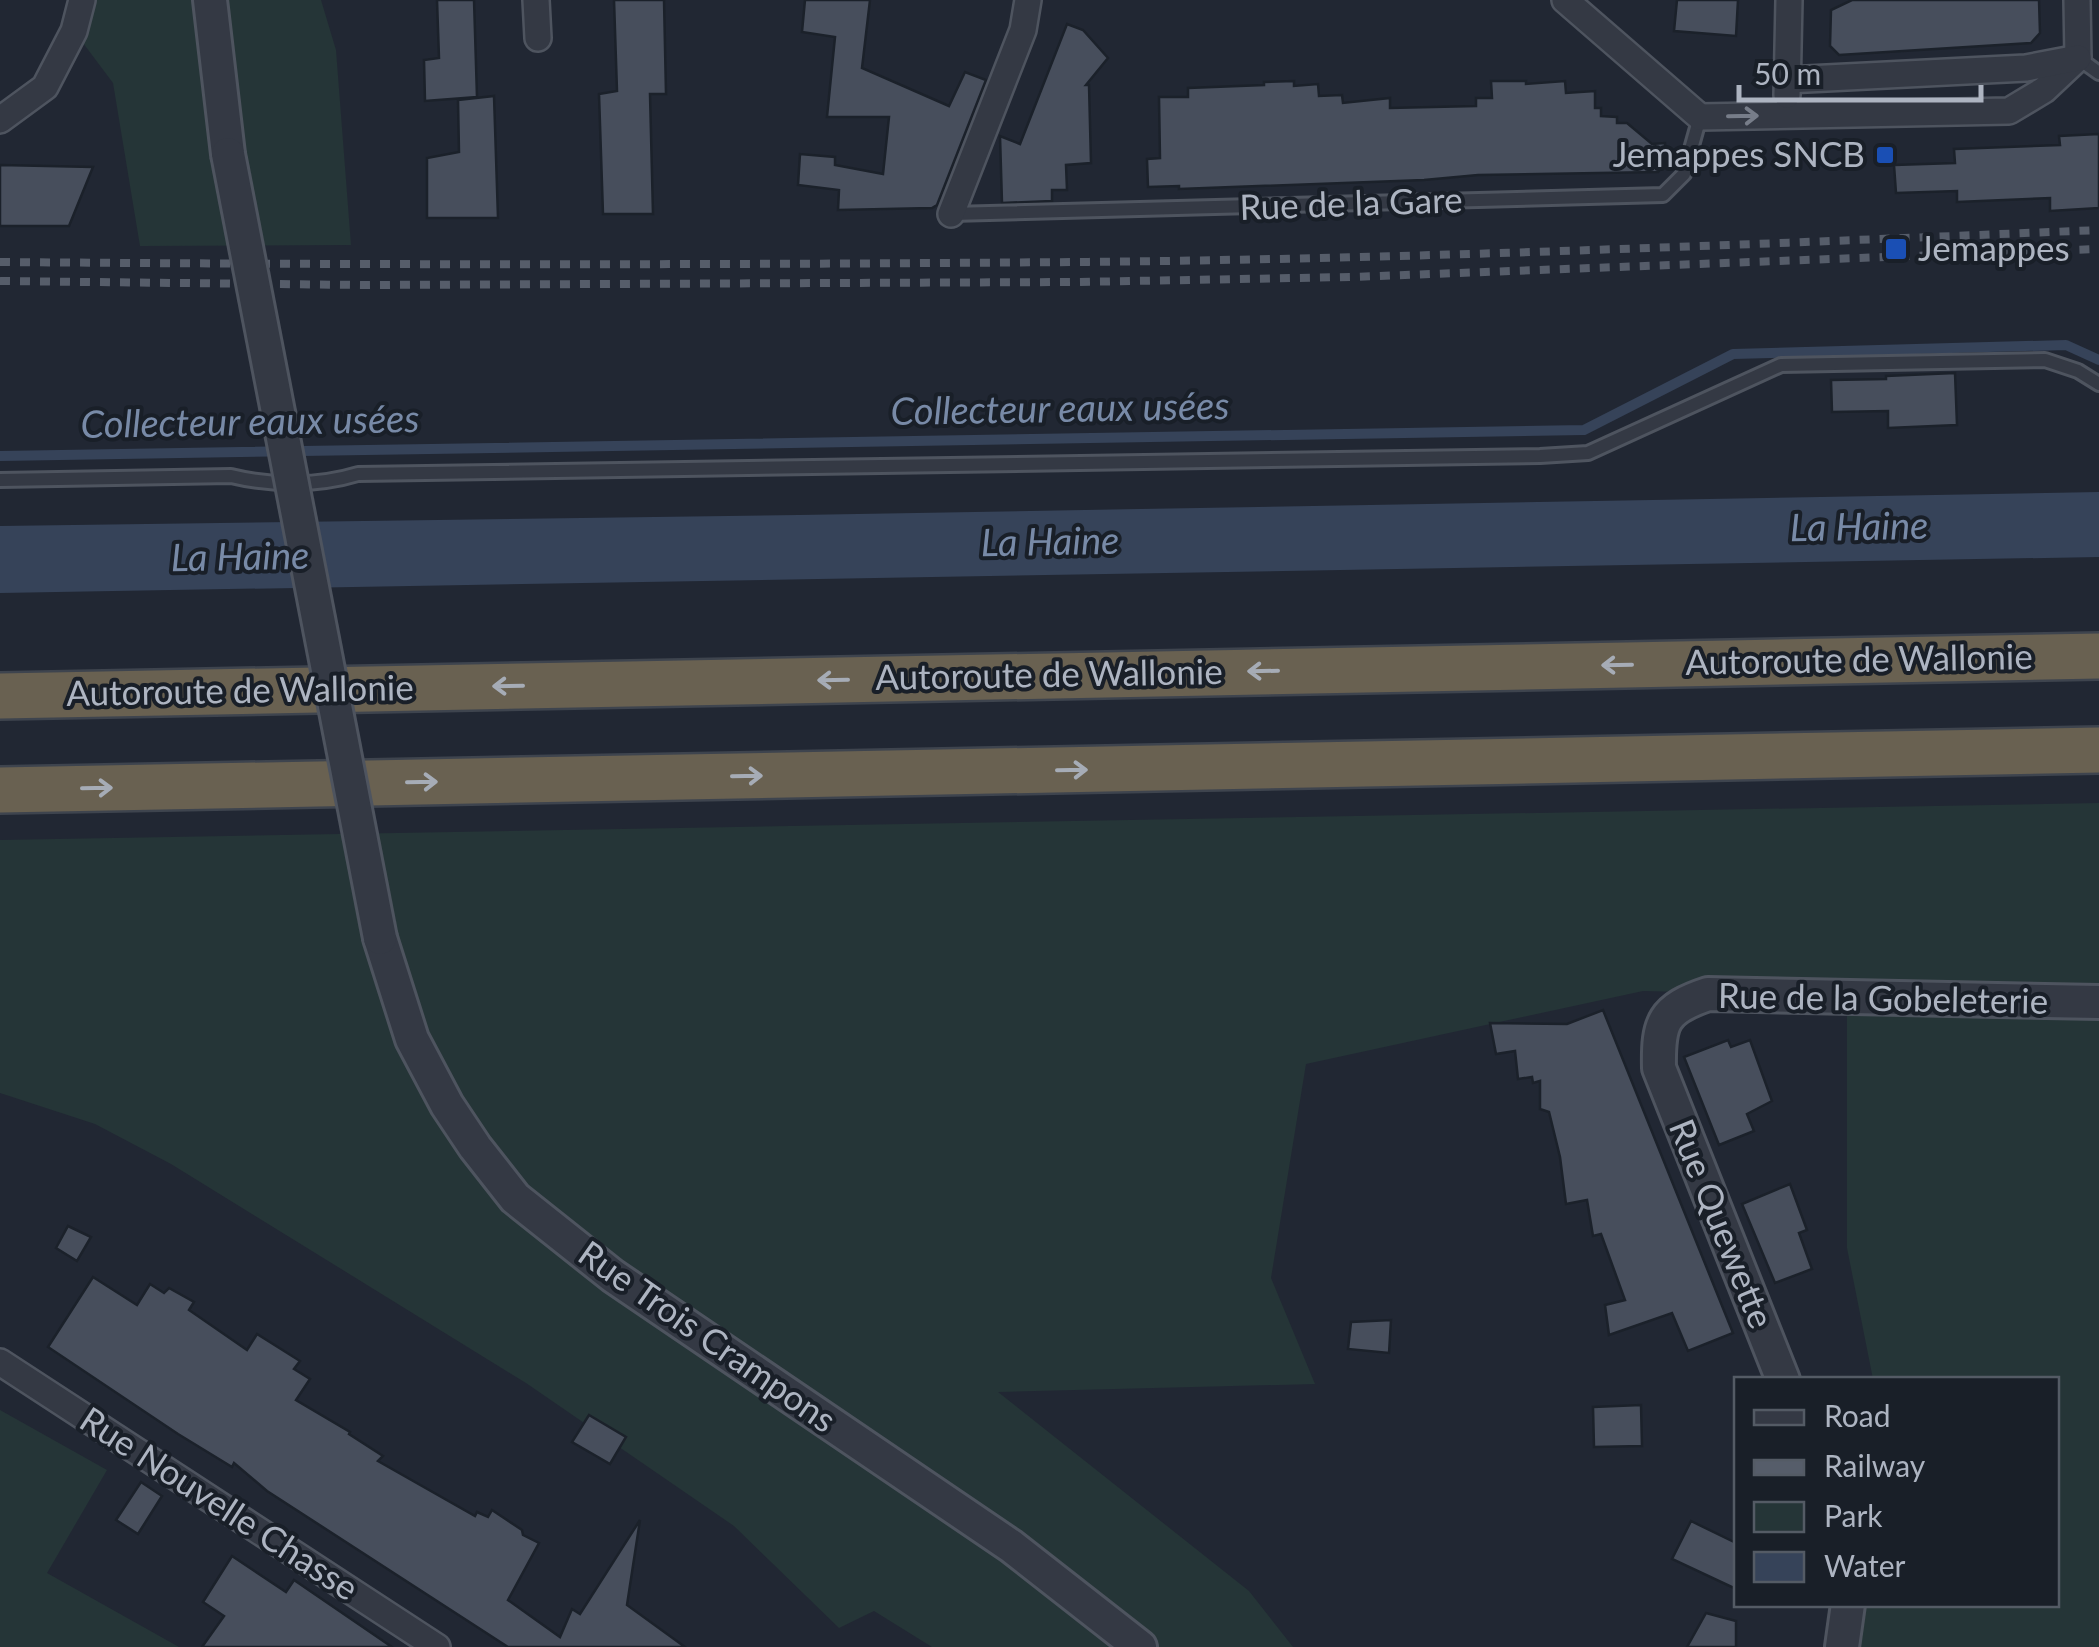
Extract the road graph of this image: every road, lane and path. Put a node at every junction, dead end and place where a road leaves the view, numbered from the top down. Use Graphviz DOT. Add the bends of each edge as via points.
graph roads {
  1 [pos="82,0"];
  2 [pos="210,0"];
  3 [pos="536,0"];
  4 [pos="1028,0"];
  5 [pos="1566,0"];
  6 [pos="1789,0"];
  7 [pos="2077,0"];
  8 [pos="538,38"];
  9 [pos="2088,66"];
  10 [pos="1787,80"];
  11 [pos="1786,115"];
  12 [pos="1700,118"];
  13 [pos="0,120"];
  14 [pos="951,214"];
  15 [pos="2099,384"];
  16 [pos="0,480"];
  17 [pos="2099,656"];
  18 [pos="0,696"];
  19 [pos="2099,750"];
  20 [pos="0,790"];
  21 [pos="2099,1002"];
  22 [pos="1659,1068"];
  23 [pos="0,1362"];
  24 [pos="1781,1377"];
  25 [pos="1848,1607"];
  26 [pos="437,1647"];
  27 [pos="1140,1647"];
  28 [pos="1842,1647"];
  1 -- 13 [label="street" via="74,31 44,86"];
  2 -- 27 [label="street, Rue Trois Crampons, bridge" via="228,154 380,938 412,1039 446,1105 515,1198 613,1276 1010,1546"];
  3 -- 8 [label="street"];
  4 -- 14 [label="street" via="1023,30"];
  5 -- 12 [label="street"];
  6 -- 10 [label="street"];
  7 -- 9 [label="street"];
  9 -- 10 [label="street"];
  9 -- 11 [label="street" via="2010,112"];
  10 -- 11 [label="street"];
  12 -- 11 [label="street, one-way"];
  12 -- 14 [label="lane, Rue de la Gare" via="1684,174 1663,196"];
  15 -- 16 [label="lane" via="2045,360 1780,366 1588,453 1540,456 358,474 333,482 231,476"];
  17 -- 18 [label="highway, Autoroute de Wallonie, one-way"];
  20 -- 19 [label="highway, one-way"];
  21 -- 22 [label="street, Rue de la Gobeleterie" via="1708,994 1681,1003 1665,1020"];
  22 -- 24 [label="street, Rue Quewette"];
  23 -- 26 [label="street, Rue Nouvelle Chasse"];
  25 -- 28 [label="street"];
}
